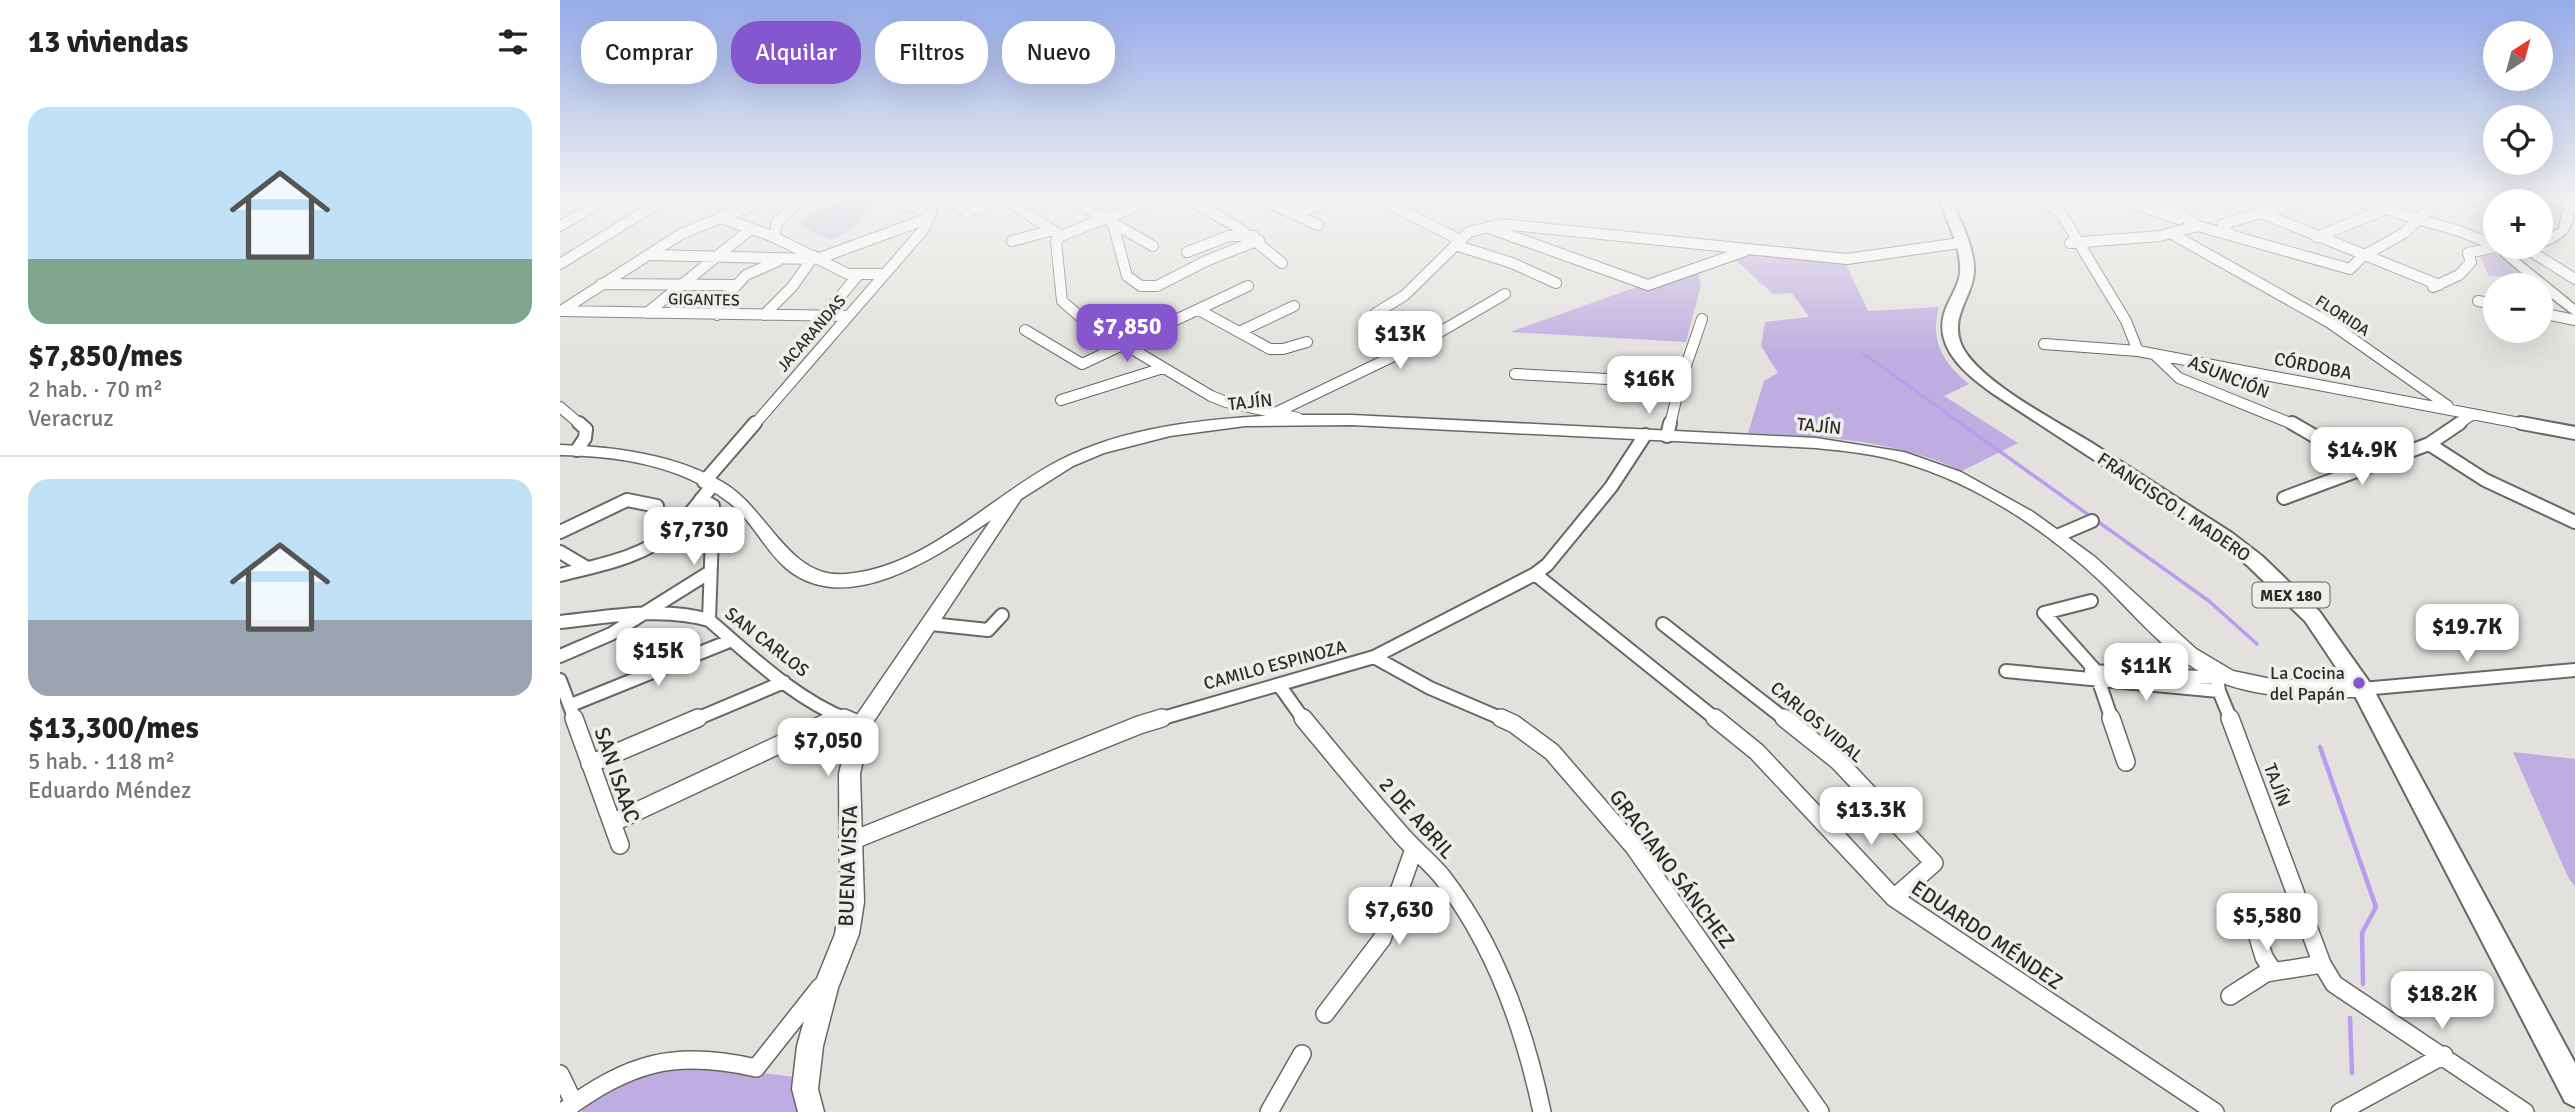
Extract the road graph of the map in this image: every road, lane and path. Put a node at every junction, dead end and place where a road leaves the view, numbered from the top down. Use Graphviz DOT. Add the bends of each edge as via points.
graph roads {
  1 [pos="578,253"];
  2 [pos="651,253"];
  3 [pos="720,253"];
  4 [pos="805,253"];
  5 [pos="829,253"];
  6 [pos="903,253"];
  7 [pos="1057,253"];
  8 [pos="1120,253"];
  9 [pos="1224,253"];
  10 [pos="1272,253"];
  11 [pos="1446,253"];
  12 [pos="1486,253"];
  13 [pos="1559,253"];
  14 [pos="1739,253"];
  15 [pos="1788,253"];
  16 [pos="1891,253"];
  17 [pos="1963,253"];
  18 [pos="2080,253"];
  19 [pos="2206,253"];
  20 [pos="2294,253"];
  21 [pos="2355,253"];
  22 [pos="2369,253"];
  23 [pos="2469,253"];
  24 [pos="648,255"];
  25 [pos="2363,256"];
  26 [pos="715,257"];
  27 [pos="815,258"];
  28 [pos="784,259"];
  29 [pos="2512,259"];
  30 [pos="2544,259"];
  31 [pos="1282,263"];
  32 [pos="560,264"];
  33 [pos="885,274"];
  34 [pos="858,275"];
  35 [pos="2575,279"];
  36 [pos="1556,283"];
  37 [pos="601,284"];
  38 [pos="682,285"];
  39 [pos="736,285"];
  40 [pos="2439,285"];
  41 [pos="1248,286"];
  42 [pos="2426,289"];
  43 [pos="1505,294"];
  44 [pos="2478,301"];
  45 [pos="2483,302"];
  46 [pos="1294,306"];
  47 [pos="1199,310"];
  48 [pos="561,311"];
  49 [pos="2575,312"];
  50 [pos="647,313"];
  51 [pos="717,315"];
  52 [pos="764,315"];
  53 [pos="2553,315"];
  54 [pos="824,316"];
  55 [pos="846,316"];
  56 [pos="1702,319"];
  57 [pos="2575,320"];
  58 [pos="1397,329"];
  59 [pos="1025,330"];
  60 [pos="1240,332"];
  61 [pos="1307,342"];
  62 [pos="1124,344"];
  63 [pos="2043,344"];
  64 [pos="2138,351"];
  65 [pos="2155,355"];
  66 [pos="1163,368"];
  67 [pos="1516,374"];
  68 [pos="1680,383"];
  69 [pos="1061,400"];
  70 [pos="560,407"];
  71 [pos="2454,410"];
  72 [pos="1275,413"];
  73 [pos="2473,414"];
  74 [pos="1298,418"];
  75 [pos="2575,433"];
  76 [pos="1645,435"];
  77 [pos="1667,436"];
  78 [pos="2429,444"];
  79 [pos="568,450"];
  80 [pos="2368,467"];
  81 [pos="706,488"];
  82 [pos="1017,494"];
  83 [pos="2284,498"];
  84 [pos="657,506"];
  85 [pos="2092,521"];
  86 [pos="2575,522"];
  87 [pos="560,532"];
  88 [pos="2057,536"];
  89 [pos="560,552"];
  90 [pos="587,568"];
  91 [pos="710,572"];
  92 [pos="1535,574"];
  93 [pos="560,575"];
  94 [pos="2091,601"];
  95 [pos="640,615"];
  96 [pos="1002,615"];
  97 [pos="709,620"];
  98 [pos="560,622"];
  99 [pos="931,624"];
  100 [pos="1663,624"];
  101 [pos="732,640"];
  102 [pos="560,656"];
  103 [pos="1374,657"];
  104 [pos="2575,670"];
  105 [pos="2006,671"];
  106 [pos="2098,676"];
  107 [pos="560,680"];
  108 [pos="784,682"];
  109 [pos="2220,682"];
  110 [pos="1279,685"];
  111 [pos="2362,689"];
  112 [pos="571,705"];
  113 [pos="837,718"];
  114 [pos="860,725"];
  115 [pos="2126,762"];
  116 [pos="590,764"];
  117 [pos="612,823"];
  118 [pos="851,841"];
  119 [pos="620,845"];
  120 [pos="1414,849"];
  121 [pos="1894,898"];
  122 [pos="2258,937"];
  123 [pos="2322,964"];
  124 [pos="2273,971"];
  125 [pos="830,976"];
  126 [pos="2334,984"];
  127 [pos="2230,996"];
  128 [pos="1325,1014"];
  129 [pos="1302,1054"];
  130 [pos="2444,1055"];
  131 [pos="560,1074"];
  132 [pos="2575,1092"];
  133 [pos="568,1107"];
  134 [pos="811,1112"];
  135 [pos="1269,1112"];
  136 [pos="1542,1112"];
  137 [pos="1820,1112"];
  138 [pos="2214,1112"];
  139 [pos="2340,1112"];
  140 [pos="2525,1112"];
  1 -- 32 [label="street"];
  2 -- 24 [label="street"];
  3 -- 26 [label="street"];
  4 -- 27 [label="street"];
  5 -- 27 [label="street"];
  6 -- 33 [label="street, JACARANDAS"];
  7 -- 62 [label="street" via="1062,301"];
  8 -- 9 [label="street" via="1128,276 1141,286 1157,286"];
  10 -- 31 [label="street"];
  11 -- 58 [label="street" via="1405,295 1376,313"];
  12 -- 36 [label="street"];
  13 -- 14 [label="street" via="1648,285"];
  15 -- 16 [label="street" via="1847,259"];
  17 -- 111 [label="main road, FRANCISCO I. MADERO / MEX 180" via="1967,270 1949,332 1955,348 1979,377 2255,561 2312,616"];
  18 -- 64 [label="street" via="2126,321"];
  19 -- 71 [label="street, FLORIDA" via="2330,323"];
  20 -- 25 [label="street" via="2350,269"];
  21 -- 25 [label="street"];
  22 -- 25 [label="street"];
  23 -- 40 [label="street" via="2471,262 2466,270"];
  24 -- 26 [label="street"];
  24 -- 37 [label="street"];
  25 -- 40 [label="street"];
  26 -- 28 [label="street"];
  26 -- 38 [label="street"];
  27 -- 28 [label="street"];
  27 -- 34 [label="street"];
  27 -- 52 [label="street"];
  28 -- 39 [label="street" via="753,271"];
  29 -- 49 [label="main road"];
  30 -- 35 [label="street"];
  33 -- 34 [label="street"];
  33 -- 55 [label="street, JACARANDAS"];
  34 -- 54 [label="street"];
  37 -- 38 [label="street"];
  37 -- 48 [label="street"];
  38 -- 39 [label="street"];
  38 -- 50 [label="street"];
  39 -- 51 [label="street" via="716,308"];
  40 -- 42 [label="street"];
  41 -- 47 [label="street"];
  43 -- 72 [label="street" via="1419,346"];
  44 -- 45 [label="street"];
  46 -- 60 [label="street"];
  47 -- 60 [label="street"];
  47 -- 62 [label="street"];
  48 -- 50 [label="street, GIGANTES"];
  50 -- 51 [label="street, GIGANTES"];
  51 -- 52 [label="street, GIGANTES"];
  52 -- 54 [label="street, GIGANTES"];
  53 -- 57 [label="street"];
  54 -- 55 [label="street, GIGANTES"];
  55 -- 81 [label="street, JACARANDAS"];
  56 -- 68 [label="street"];
  59 -- 62 [label="street" via="1082,364"];
  60 -- 61 [label="street" via="1275,350"];
  62 -- 66 [label="street"];
  63 -- 64 [label="street, CÓRDOBA"];
  64 -- 65 [label="street, CÓRDOBA"];
  65 -- 71 [label="street, CÓRDOBA"];
  65 -- 80 [label="street, ASUNCIÓN" via="2179,378 2284,418"];
  66 -- 69 [label="street"];
  66 -- 72 [label="street" via="1211,396"];
  67 -- 68 [label="street"];
  68 -- 77 [label="street"];
  70 -- 79 [label="street" via="586,429 585,438"];
  71 -- 73 [label="street, CÓRDOBA"];
  72 -- 74 [label="street"];
  73 -- 75 [label="street, CÓRDOBA"];
  73 -- 78 [label="street"];
  74 -- 76 [label="main road, TAJÍN"];
  74 -- 82 [label="main road, TAJÍN" via="1185,430 1101,449"];
  76 -- 77 [label="main road, TAJÍN"];
  76 -- 92 [label="street, CAMILO ESPINOZA" via="1611,487"];
  77 -- 88 [label="main road, TAJÍN" via="1816,443 1887,453 1951,474"];
  78 -- 80 [label="street"];
  78 -- 86 [label="street" via="2485,480"];
  79 -- 81 [label="main road, TAJÍN" via="669,466"];
  80 -- 83 [label="street"];
  81 -- 82 [label="main road, TAJÍN" via="748,512 800,572 844,581 907,563"];
  81 -- 90 [label="street, JACARANDAS" via="673,530 655,544"];
  81 -- 91 [label="street" via="713,506"];
  82 -- 99 [label="main road, BUENA VISTA"];
  84 -- 87 [label="street" via="627,500"];
  85 -- 88 [label="street"];
  88 -- 109 [label="main road, TAJÍN"];
  89 -- 90 [label="street"];
  90 -- 93 [label="street, JACARANDAS"];
  91 -- 95 [label="street"];
  91 -- 97 [label="street"];
  92 -- 103 [label="street, CAMILO ESPINOZA"];
  92 -- 121 [label="street, EDUARDO MÉNDEZ" via="1757,752"];
  94 -- 106 [label="street" via="2044,613"];
  95 -- 97 [label="street, SAN CARLOS" via="685,614"];
  95 -- 98 [label="street, SAN CARLOS"];
  95 -- 102 [label="street" via="611,634"];
  96 -- 99 [label="street" via="988,630"];
  97 -- 101 [label="street, SAN CARLOS"];
  99 -- 114 [label="main road, BUENA VISTA"];
  100 -- 121 [label="street, CARLOS VIDAL" via="1838,761 1934,863"];
  101 -- 108 [label="street, SAN CARLOS"];
  101 -- 112 [label="street"];
  103 -- 110 [label="street, CAMILO ESPINOZA"];
  103 -- 137 [label="street, GRACIANO SÁNCHEZ" via="1430,688 1514,724 1552,752 1634,847"];
  104 -- 111 [label="street"];
  105 -- 106 [label="street"];
  106 -- 109 [label="street"];
  106 -- 115 [label="street"];
  107 -- 112 [label="street, SAN ISAAC"];
  108 -- 113 [label="street, SAN CARLOS"];
  108 -- 116 [label="street"];
  109 -- 111 [label="main road" via="2262,688"];
  109 -- 123 [label="street, TAJÍN"];
  110 -- 118 [label="street, CAMILO ESPINOZA" via="1139,725"];
  110 -- 120 [label="street, 2 DE ABRIL"];
  111 -- 132 [label="main road, FRANCISCO I. MADERO / MEX 180"];
  112 -- 116 [label="street, SAN ISAAC"];
  113 -- 114 [label="street, SAN CARLOS"];
  113 -- 117 [label="street"];
  114 -- 118 [label="main road, BUENA VISTA" via="851,748"];
  116 -- 117 [label="street, SAN ISAAC"];
  117 -- 119 [label="street, SAN ISAAC"];
  118 -- 125 [label="main road, BUENA VISTA" via="849,926"];
  120 -- 128 [label="street" via="1382,939"];
  120 -- 136 [label="street, 2 DE ABRIL" via="1460,903 1490,958 1521,1037"];
  121 -- 138 [label="street, EDUARDO MÉNDEZ"];
  122 -- 124 [label="street"];
  123 -- 124 [label="street"];
  123 -- 126 [label="street, TAJÍN"];
  124 -- 127 [label="street"];
  125 -- 133 [label="street" via="756,1068 728,1061 657,1064 625,1072"];
  125 -- 134 [label="main road, BUENA VISTA" via="804,1089"];
  126 -- 130 [label="street"];
  129 -- 135 [label="street"];
  130 -- 139 [label="street"];
  130 -- 140 [label="street"];
  131 -- 133 [label="street"];
}
